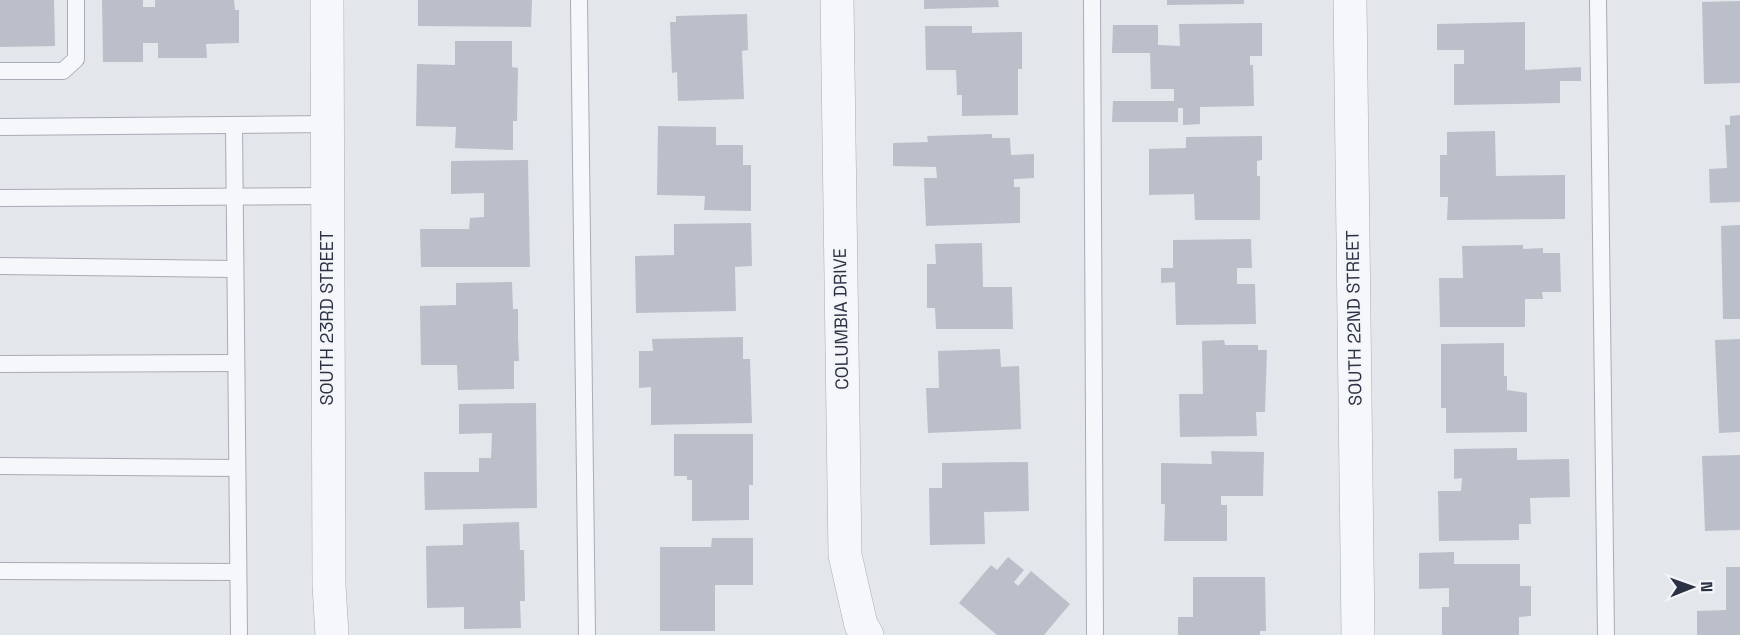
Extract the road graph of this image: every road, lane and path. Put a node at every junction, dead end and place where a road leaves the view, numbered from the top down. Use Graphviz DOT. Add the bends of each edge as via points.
graph roads {
  1 [pos="76,0"];
  2 [pos="327,0"];
  3 [pos="579,0"];
  4 [pos="837,0"];
  5 [pos="1092,0"];
  6 [pos="1350,0"];
  7 [pos="1598,0"];
  8 [pos="0,71"];
  9 [pos="328,124"];
  10 [pos="234,125"];
  11 [pos="0,127"];
  12 [pos="233,196"];
  13 [pos="326,196"];
  14 [pos="0,198"];
  15 [pos="0,266"];
  16 [pos="234,269"];
  17 [pos="235,363"];
  18 [pos="0,364"];
  19 [pos="0,466"];
  20 [pos="237,468"];
  21 [pos="0,571"];
  22 [pos="238,572"];
  23 [pos="238,635"];
  24 [pos="332,635"];
  25 [pos="587,635"];
  26 [pos="867,635"];
  27 [pos="1095,635"];
  28 [pos="1358,635"];
  29 [pos="1606,635"];
  1 -- 8 [label="lane" via="76,59 63,71"];
  2 -- 9 [label="street, SOUTH 23RD STREET"];
  3 -- 25 [label="lane"];
  4 -- 26 [label="street, COLUMBIA DRIVE" via="845,555 861,625"];
  5 -- 27 [label="lane"];
  6 -- 28 [label="street, SOUTH 22ND STREET"];
  7 -- 29 [label="lane"];
  9 -- 10 [label="lane"];
  9 -- 13 [label="street, SOUTH 23RD STREET"];
  10 -- 11 [label="lane"];
  10 -- 12 [label="lane"];
  12 -- 13 [label="lane"];
  12 -- 14 [label="lane"];
  12 -- 16 [label="lane"];
  13 -- 24 [label="street, SOUTH 23RD STREET"];
  15 -- 16 [label="lane"];
  16 -- 17 [label="lane"];
  17 -- 18 [label="lane"];
  17 -- 20 [label="lane"];
  19 -- 20 [label="lane"];
  20 -- 22 [label="lane"];
  21 -- 22 [label="lane"];
  22 -- 23 [label="lane"];
}
